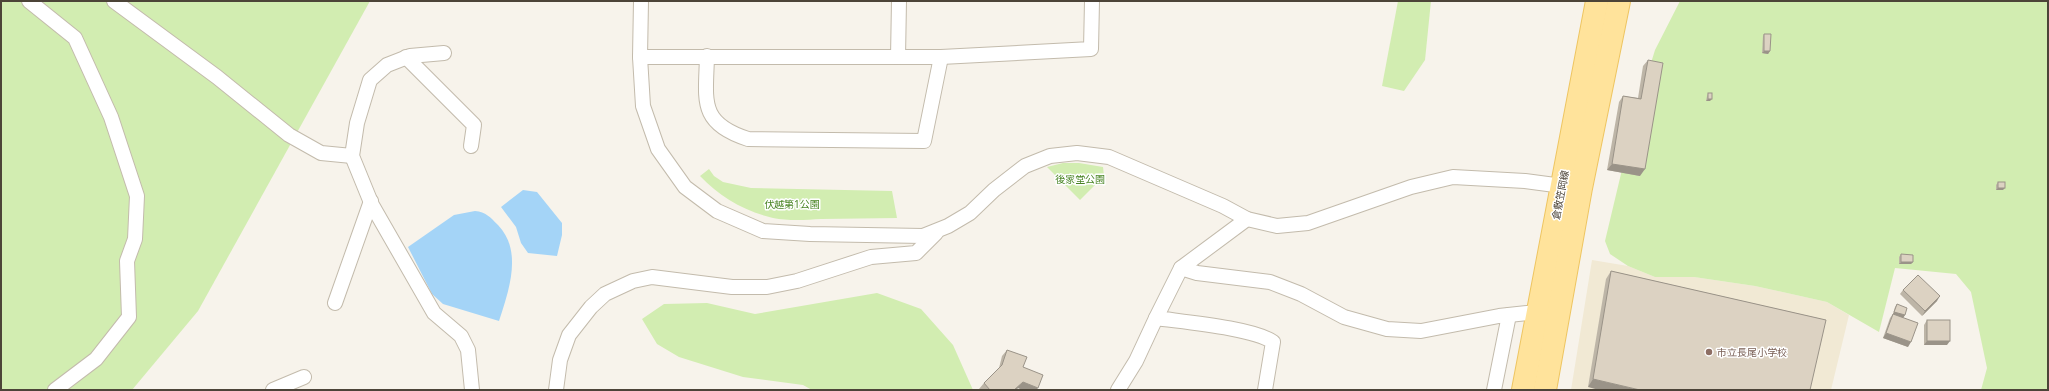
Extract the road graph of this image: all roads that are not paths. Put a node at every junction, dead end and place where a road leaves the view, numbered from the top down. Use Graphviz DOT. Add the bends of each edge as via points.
graph roads {
  1 [pos="29,1"];
  2 [pos="114,1"];
  3 [pos="641,1"];
  4 [pos="899,1"];
  5 [pos="1092,1"];
  6 [pos="1597,1"];
  7 [pos="1619,1"];
  8 [pos="444,53"];
  9 [pos="707,56"];
  10 [pos="406,57"];
  11 [pos="640,57"];
  12 [pos="898,57"];
  13 [pos="941,57"];
  14 [pos="472,146"];
  15 [pos="352,156"];
  16 [pos="1572,187"];
  17 [pos="371,201"];
  18 [pos="1247,219"];
  19 [pos="939,230"];
  20 [pos="1181,268"];
  21 [pos="335,303"];
  22 [pos="1537,312"];
  23 [pos="1509,315"];
  24 [pos="1156,318"];
  25 [pos="304,377"];
  26 [pos="55,390"];
  27 [pos="273,390"];
  28 [pos="472,390"];
  29 [pos="556,390"];
  30 [pos="1118,390"];
  31 [pos="1265,390"];
  32 [pos="1494,390"];
  33 [pos="1522,390"];
  34 [pos="1545,390"];
  1 -- 26 [label="street" via="75,38 111,116 138,196 135,239 127,261 129,317 96,359"];
  2 -- 15 [label="street" via="217,76 289,135 321,153"];
  3 -- 11 [label="street"];
  4 -- 12 [label="street"];
  5 -- 13 [label="street" via="1091,48"];
  6 -- 16 [label="main road, 倉敷笠岡線"];
  7 -- 16 [label="main road, 倉敷笠岡線"];
  8 -- 10 [label="street"];
  9 -- 11 [label="street"];
  9 -- 12 [label="street"];
  9 -- 13 [label="street" via="706,106 725,130 737,135 748,138 924,141"];
  10 -- 14 [label="street" via="474,125"];
  10 -- 15 [label="street" via="387,64 370,80 357,123"];
  11 -- 19 [label="street" via="643,106 658,149 684,187 717,211 763,231 923,236"];
  12 -- 13 [label="street"];
  15 -- 17 [label="street"];
  16 -- 18 [label="street" via="1453,177 1411,187 1308,223 1277,226"];
  16 -- 22 [label="main road, 倉敷笠岡線"];
  16 -- 34 [label="main road, 倉敷笠岡線"];
  17 -- 21 [label="street"];
  17 -- 28 [label="street" via="434,312 461,336 468,350"];
  18 -- 19 [label="street" via="1223,206 1109,157 1077,153 1050,156 1025,166 970,213"];
  18 -- 20 [label="street"];
  19 -- 29 [label="street" via="916,253 871,257 767,287 732,287 652,277 633,281 605,294 569,335 560,360"];
  20 -- 23 [label="street" via="1197,273 1270,282 1301,294 1344,317 1387,330 1420,331"];
  20 -- 24 [label="street"];
  22 -- 23 [label="street"];
  22 -- 33 [label="main road, 倉敷笠岡線"];
  23 -- 32 [label="street"];
  24 -- 30 [label="street" via="1136,361"];
  24 -- 31 [label="street" via="1266,337 1273,342"];
  25 -- 27 [label="street"];
}
